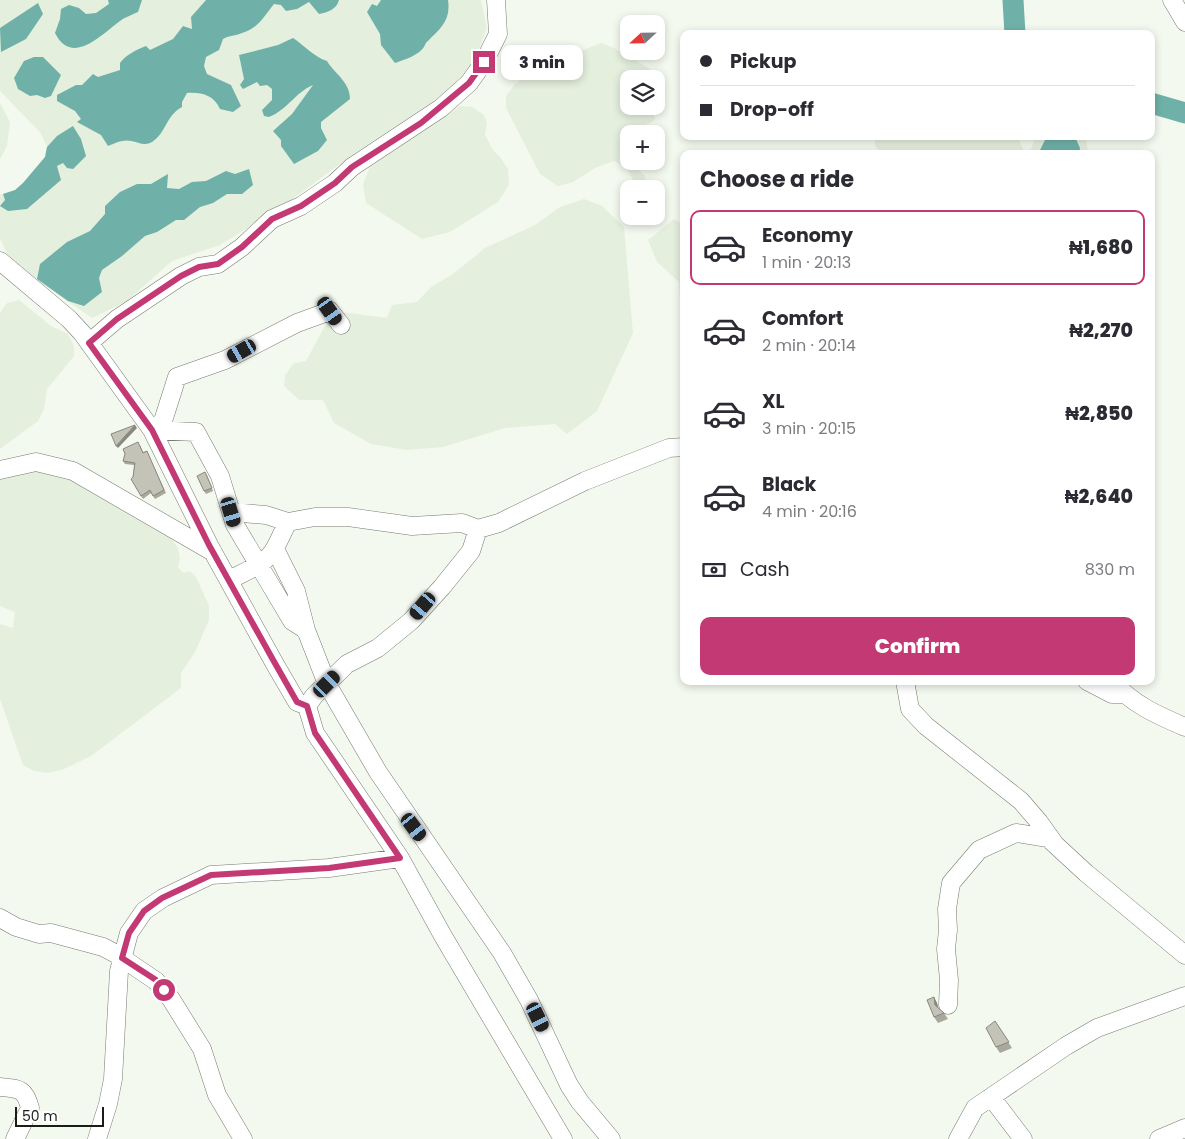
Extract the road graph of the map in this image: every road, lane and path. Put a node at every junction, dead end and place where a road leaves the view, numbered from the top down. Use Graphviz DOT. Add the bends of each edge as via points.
graph roads {
  1 [pos="496,0"];
  2 [pos="1172,0"];
  3 [pos="1185,22"];
  4 [pos="0,261"];
  5 [pos="341,326"];
  6 [pos="89,343"];
  7 [pos="152,430"];
  8 [pos="680,447"];
  9 [pos="0,470"];
  10 [pos="231,512"];
  11 [pos="288,522"];
  12 [pos="478,529"];
  13 [pos="275,549"];
  14 [pos="213,552"];
  15 [pos="258,564"];
  16 [pos="229,580"];
  17 [pos="306,630"];
  18 [pos="327,684"];
  19 [pos="906,685"];
  20 [pos="1095,685"];
  21 [pos="1117,688"];
  22 [pos="307,706"];
  23 [pos="1185,727"];
  24 [pos="1054,843"];
  25 [pos="400,858"];
  26 [pos="0,918"];
  27 [pos="1185,955"];
  28 [pos="122,958"];
  29 [pos="1185,996"];
  30 [pos="948,1005"];
  31 [pos="0,1087"];
  32 [pos="991,1097"];
  33 [pos="1185,1128"];
  34 [pos="15,1139"];
  35 [pos="97,1139"];
  36 [pos="242,1139"];
  37 [pos="563,1139"];
  38 [pos="611,1139"];
  39 [pos="958,1139"];
  40 [pos="1023,1139"];
  41 [pos="1159,1139"];
  1 -- 6 [label="street" via="498,34 484,62 469,83 441,108 352,167 301,206 272,219 218,264 199,267 181,276 117,319"];
  2 -- 3 [label="street"];
  4 -- 6 [label="street" via="69,319"];
  5 -- 7 [label="street" via="330,311 310,317 225,360 177,377 163,420"];
  6 -- 7 [label="street"];
  7 -- 10 [label="street" via="196,432 220,476"];
  7 -- 14 [label="street"];
  8 -- 12 [label="street" via="669,448 499,523"];
  9 -- 14 [label="street" via="36,462 73,471"];
  10 -- 11 [label="street" via="266,515"];
  10 -- 15 [label="street"];
  11 -- 12 [label="street" via="315,517 348,517 412,526 462,522"];
  11 -- 13 [label="street"];
  12 -- 18 [label="street" via="471,551 411,621 378,648 348,664"];
  13 -- 15 [label="street"];
  13 -- 17 [label="street" via="296,591"];
  14 -- 16 [label="street"];
  15 -- 16 [label="street"];
  15 -- 17 [label="street" via="292,622"];
  16 -- 22 [label="street" via="297,702"];
  17 -- 18 [label="street"];
  18 -- 22 [label="street"];
  18 -- 38 [label="street" via="384,780 502,953 530,1000 569,1085"];
  19 -- 24 [label="street" via="910,709 926,726 1021,802"];
  20 -- 21 [label="street" via="1112,694"];
  21 -- 23 [label="street" via="1144,709"];
  22 -- 25 [label="street" via="315,733"];
  24 -- 27 [label="street" via="1086,874"];
  24 -- 30 [label="street" via="1046,836 1016,833 978,850 958,873 950,890 947,909"];
  25 -- 28 [label="street" via="329,868 211,875 162,898 144,911 129,933"];
  25 -- 37 [label="street"];
  26 -- 28 [label="street" via="39,934 51,933 103,947"];
  28 -- 35 [label="street" via="113,1079"];
  28 -- 36 [label="street" via="156,980 171,999 202,1049 217,1095"];
  29 -- 32 [label="street" via="1097,1028"];
  31 -- 34 [label="street" via="16,1087 27,1096 30,1108"];
  32 -- 39 [label="street" via="975,1108"];
  32 -- 40 [label="street"];
  33 -- 41 [label="street"];
}
